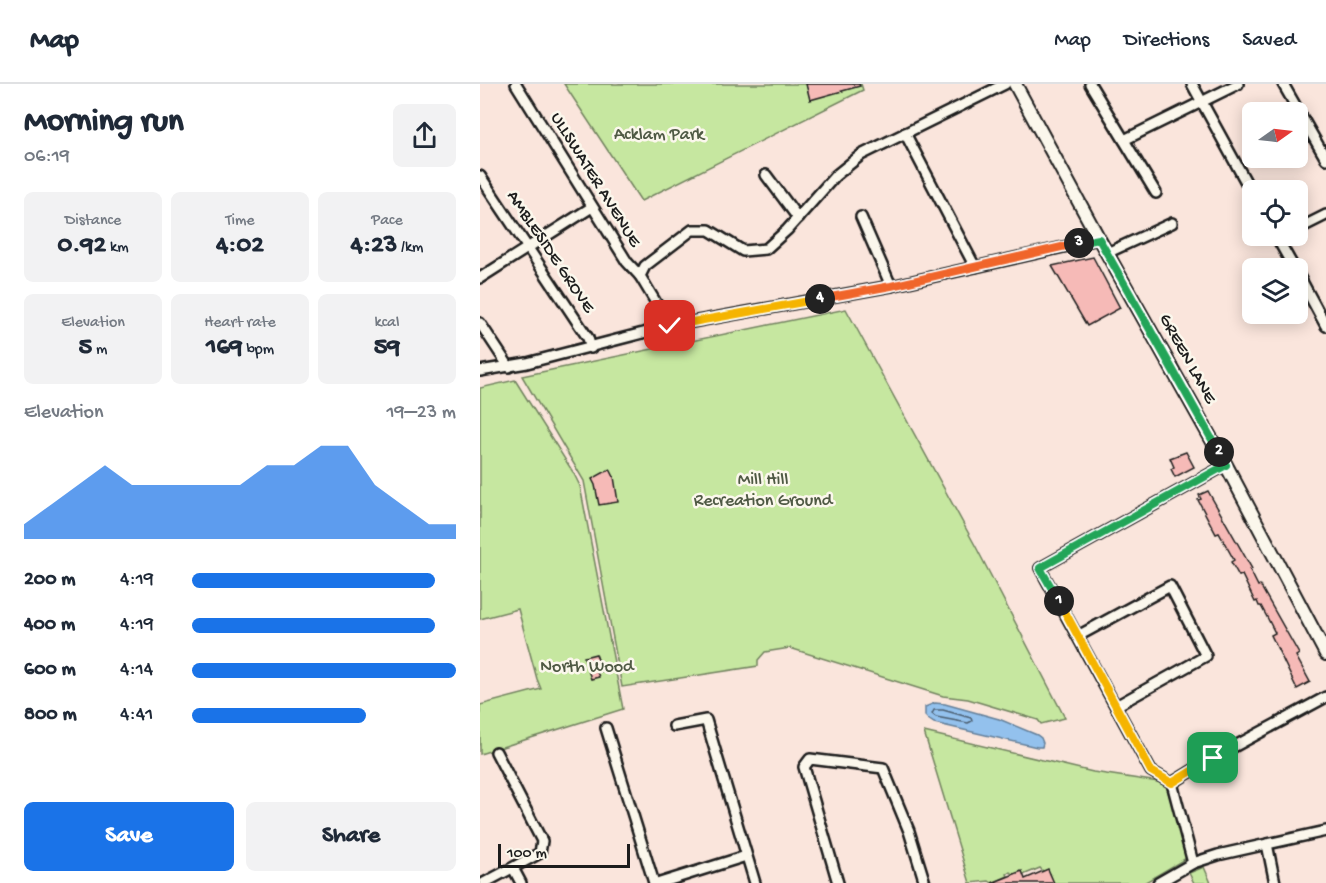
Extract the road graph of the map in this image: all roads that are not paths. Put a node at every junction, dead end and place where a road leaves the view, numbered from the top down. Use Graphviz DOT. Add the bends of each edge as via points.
graph roads {
  1 [pos="516,84"];
  2 [pos="1005,84"];
  3 [pos="1015,84"];
  4 [pos="1090,84"];
  5 [pos="1192,84"];
  6 [pos="1238,84"];
  7 [pos="1283,84"];
  8 [pos="1202,102"];
  9 [pos="906,134"];
  10 [pos="1124,140"];
  11 [pos="1326,159"];
  12 [pos="766,175"];
  13 [pos="480,176"];
  14 [pos="1245,180"];
  15 [pos="1156,193"];
  16 [pos="592,207"];
  17 [pos="1326,215"];
  18 [pos="861,217"];
  19 [pos="798,218"];
  20 [pos="1172,223"];
  21 [pos="1308,224"];
  22 [pos="1099,239"];
  23 [pos="526,247"];
  24 [pos="1107,253"];
  25 [pos="975,267"];
  26 [pos="640,276"];
  27 [pos="480,278"];
  28 [pos="891,286"];
  29 [pos="1308,293"];
  30 [pos="480,323"];
  31 [pos="670,326"];
  32 [pos="1326,326"];
  33 [pos="591,348"];
  34 [pos="509,367"];
  35 [pos="480,371"];
  36 [pos="1226,465"];
  37 [pos="1078,636"];
  38 [pos="1326,654"];
  39 [pos="1326,697"];
  40 [pos="1116,706"];
  41 [pos="674,726"];
  42 [pos="606,728"];
  43 [pos="496,752"];
  44 [pos="1172,783"];
  45 [pos="1326,831"];
  46 [pos="1267,844"];
  47 [pos="747,856"];
  48 [pos="1192,863"];
  49 [pos="513,868"];
  50 [pos="484,883"];
  51 [pos="521,883"];
  52 [pos="654,883"];
  53 [pos="660,883"];
  54 [pos="755,883"];
  55 [pos="838,883"];
  56 [pos="925,883"];
  57 [pos="1158,883"];
  58 [pos="1275,883"];
  1 -- 16 [label="street, ULLSWATER AVENUE"];
  2 -- 9 [label="street"];
  3 -- 22 [label="street, GREEN LANE"];
  4 -- 10 [label="street"];
  5 -- 8 [label="street"];
  6 -- 8 [label="street"];
  7 -- 11 [label="street"];
  8 -- 10 [label="street"];
  8 -- 14 [label="street"];
  9 -- 19 [label="street" via="861,155 835,176"];
  9 -- 25 [label="street"];
  10 -- 15 [label="street"];
  12 -- 19 [label="street"];
  13 -- 23 [label="street, AMBLESIDE GROVE"];
  16 -- 23 [label="street"];
  16 -- 26 [label="street, ULLSWATER AVENUE"];
  17 -- 21 [label="street"];
  18 -- 28 [label="street"];
  19 -- 26 [label="street" via="766,249 743,251 709,230 692,230 645,266"];
  20 -- 24 [label="street"];
  22 -- 24 [label="street, GREEN LANE"];
  22 -- 25 [label="street"];
  23 -- 27 [label="street"];
  23 -- 33 [label="street, AMBLESIDE GROVE"];
  24 -- 36 [label="street, GREEN LANE"];
  25 -- 28 [label="street"];
  26 -- 31 [label="street, ULLSWATER AVENUE"];
  28 -- 31 [label="street"];
  29 -- 32 [label="street"];
  30 -- 34 [label="street"];
  31 -- 33 [label="street"];
  33 -- 34 [label="street"];
  34 -- 35 [label="street"];
  36 -- 37 [label="street" via="1040,568"];
  36 -- 38 [label="street, GREEN LANE"];
  37 -- 40 [label="street"];
  37 -- 40 [label="street" via="1170,586 1206,656"];
  39 -- 44 [label="street"];
  40 -- 44 [label="street" via="1151,771"];
  41 -- 47 [label="street" via="706,720"];
  42 -- 52 [label="street"];
  43 -- 49 [label="street" via="542,841 540,853"];
  44 -- 48 [label="street"];
  45 -- 46 [label="street"];
  46 -- 48 [label="street"];
  46 -- 58 [label="street"];
  47 -- 53 [label="street"];
  47 -- 54 [label="street"];
  48 -- 57 [label="street"];
  49 -- 50 [label="street"];
  49 -- 51 [label="street"];
  55 -- 56 [label="street" via="804,767 810,759 883,768"];
}
